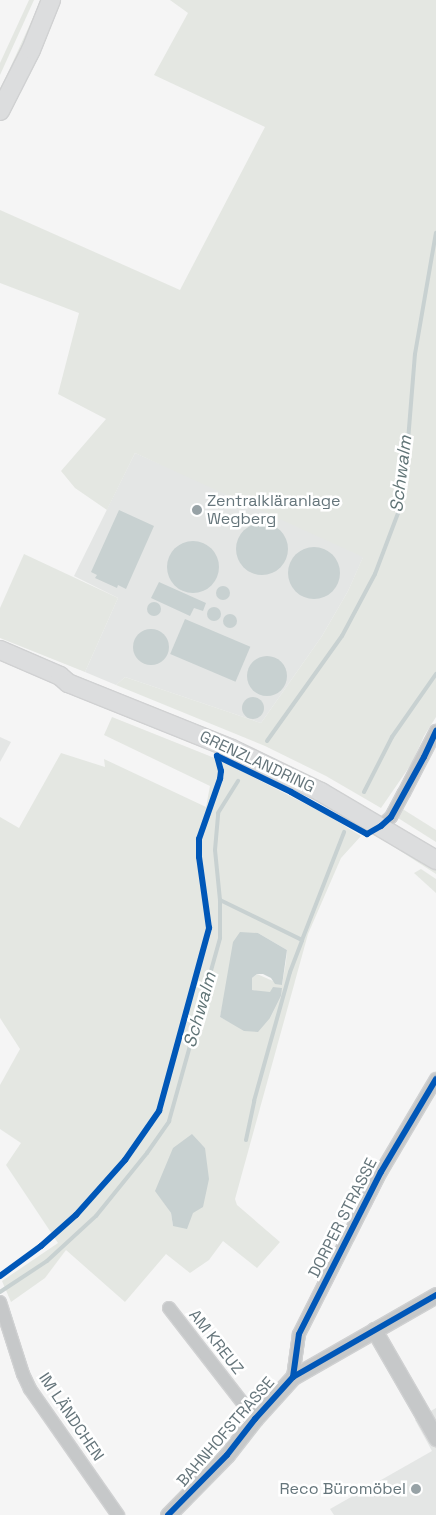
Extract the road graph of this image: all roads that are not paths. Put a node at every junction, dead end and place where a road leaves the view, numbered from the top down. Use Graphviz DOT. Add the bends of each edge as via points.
graph roads {
  1 [pos="51,0"];
  2 [pos="0,111"];
  3 [pos="0,650"];
  4 [pos="0,660"];
  5 [pos="68,683"];
  6 [pos="436,731"];
  7 [pos="381,826"];
  8 [pos="436,860"];
  9 [pos="436,1079"];
  10 [pos="436,1295"];
  11 [pos="0,1303"];
  12 [pos="169,1308"];
  13 [pos="374,1330"];
  14 [pos="294,1377"];
  15 [pos="255,1419"];
  16 [pos="436,1438"];
  17 [pos="118,1515"];
  18 [pos="168,1515"];
  1 -- 2 [label="main road" via="31,50"];
  3 -- 5 [label="main road, GRENZLANDRING" via="60,676"];
  4 -- 5 [label="main road, GRENZLANDRING" via="60,683"];
  5 -- 7 [label="main road, GRENZLANDRING" via="232,749 321,792"];
  6 -- 7 [label="street" via="404,794"];
  7 -- 8 [label="main road, GRENZLANDRING"];
  9 -- 14 [label="street, DORPER STRASSE" via="381,1172 299,1334"];
  10 -- 13 [label="street, BAHNHOFSTRASSE"];
  11 -- 17 [label="street, IM LÄNDCHEN" via="30,1389"];
  12 -- 15 [label="street, AM KREUZ"];
  13 -- 14 [label="street, BAHNHOFSTRASSE"];
  13 -- 16 [label="street"];
  14 -- 15 [label="street, BAHNHOFSTRASSE"];
  15 -- 18 [label="street, BAHNHOFSTRASSE" via="227,1455"];
}
